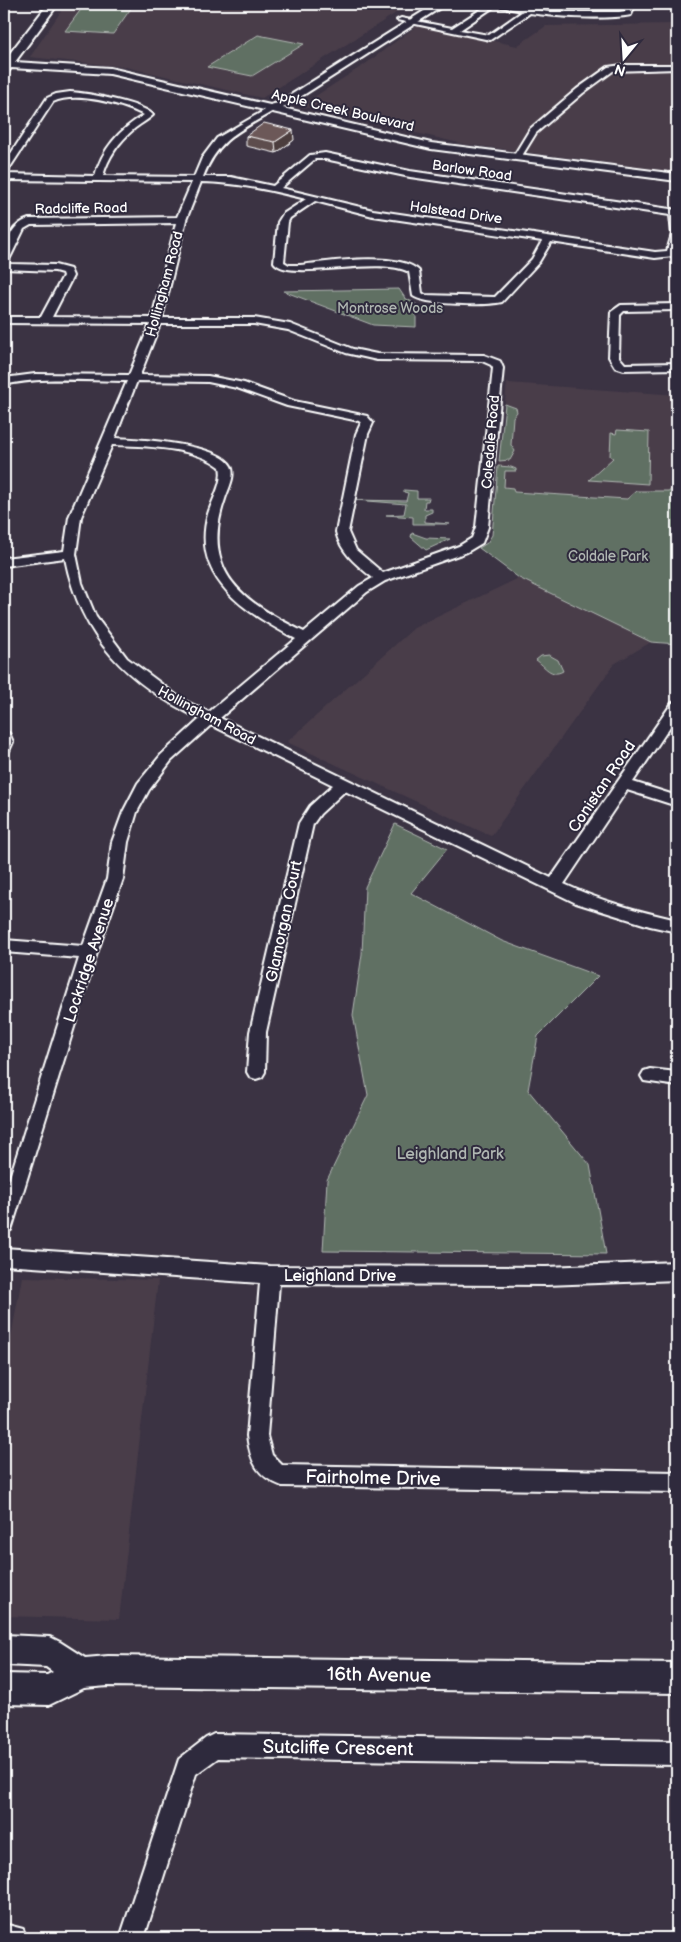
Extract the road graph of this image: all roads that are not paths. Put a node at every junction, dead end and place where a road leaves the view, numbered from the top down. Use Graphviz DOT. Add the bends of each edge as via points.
graph roads {
  1 [pos="54,4"];
  2 [pos="427,4"];
  3 [pos="441,4"];
  4 [pos="494,4"];
  5 [pos="635,4"];
  6 [pos="677,5"];
  7 [pos="528,11"];
  8 [pos="407,21"];
  9 [pos="453,31"];
  10 [pos="5,66"];
  11 [pos="677,67"];
  12 [pos="272,108"];
  13 [pos="517,157"];
  14 [pos="4,170"];
  15 [pos="4,177"];
  16 [pos="677,178"];
  17 [pos="98,179"];
  18 [pos="196,179"];
  19 [pos="274,189"];
  20 [pos="312,199"];
  21 [pos="676,213"];
  22 [pos="181,220"];
  23 [pos="548,239"];
  24 [pos="4,262"];
  25 [pos="677,307"];
  26 [pos="157,319"];
  27 [pos="4,320"];
  28 [pos="44,320"];
  29 [pos="677,366"];
  30 [pos="134,378"];
  31 [pos="4,382"];
  32 [pos="108,441"];
  33 [pos="70,554"];
  34 [pos="4,562"];
  35 [pos="381,578"];
  36 [pos="304,638"];
  37 [pos="677,706"];
  38 [pos="210,718"];
  39 [pos="4,736"];
  40 [pos="4,748"];
  41 [pos="343,784"];
  42 [pos="623,784"];
  43 [pos="677,801"];
  44 [pos="554,886"];
  45 [pos="677,926"];
  46 [pos="4,946"];
  47 [pos="89,953"];
  48 [pos="256,1072"];
  49 [pos="650,1076"];
  50 [pos="677,1079"];
  51 [pos="4,1224"];
  52 [pos="4,1256"];
  53 [pos="677,1271"];
  54 [pos="270,1275"];
  55 [pos="677,1482"];
  56 [pos="4,1650"];
  57 [pos="81,1672"];
  58 [pos="677,1678"];
  59 [pos="4,1689"];
  60 [pos="677,1753"];
  61 [pos="4,1936"];
  62 [pos="14,1938"];
  63 [pos="132,1938"];
  1 -- 10 [label="main road"];
  2 -- 8 [label="main road"];
  3 -- 8 [label="main road"];
  4 -- 7 [label="street"];
  4 -- 9 [label="street"];
  5 -- 6 [label="street"];
  5 -- 7 [label="street" via="628,13 619,14"];
  7 -- 9 [label="street" via="490,38"];
  8 -- 9 [label="street"];
  8 -- 12 [label="main road" via="273,103"];
  10 -- 12 [label="main road, Apple Creek Boulevard" via="110,71"];
  11 -- 13 [label="street" via="611,69 533,131"];
  12 -- 13 [label="main road, Apple Creek Boulevard" via="431,146"];
  12 -- 18 [label="street, Hollingham Road" via="220,140"];
  13 -- 16 [label="main road, Apple Creek Boulevard"];
  14 -- 17 [label="street" via="50,100 57,95 74,94 146,112 149,115 111,147"];
  15 -- 17 [label="street, Halstead Drive"];
  17 -- 18 [label="street, Halstead Drive"];
  18 -- 19 [label="street, Halstead Drive" via="230,180"];
  18 -- 22 [label="street, Hollingham Road"];
  19 -- 20 [label="street, Halstead Drive"];
  19 -- 21 [label="street, Barlow Road" via="313,157 325,156 410,174"];
  20 -- 23 [label="street, Halstead Drive" via="373,213"];
  20 -- 23 [label="street" via="286,216 283,222 280,265 300,268 372,262 406,267 414,271 417,294 428,300 502,298 536,260"];
  21 -- 23 [label="street, Halstead Drive" via="675,247 670,254"];
  22 -- 24 [label="street, Radcliffe Road" via="29,222 20,227"];
  22 -- 26 [label="street, Hollingham Road"];
  24 -- 28 [label="street, Radcliffe Road" via="7,267 67,271 68,276"];
  25 -- 29 [label="street" via="621,308 615,314 614,358 618,366 624,367"];
  26 -- 28 [label="street"];
  26 -- 30 [label="street, Hollingham Road"];
  26 -- 35 [label="street, Coledale Road" via="254,320 290,327 350,351 377,357 476,357 496,363 482,527 478,540 464,549"];
  27 -- 28 [label="street"];
  30 -- 31 [label="street" via="19,377"];
  30 -- 32 [label="street, Hollingham Road"];
  30 -- 35 [label="street" via="218,381 240,385 291,404 363,418 367,423 342,532 352,553"];
  32 -- 33 [label="street, Hollingham Road" via="75,517"];
  32 -- 36 [label="street" via="183,449 225,464 227,476 211,528 212,560 228,584 250,607"];
  33 -- 34 [label="street"];
  33 -- 38 [label="street, Hollingham Road" via="87,613 122,661 178,703"];
  35 -- 36 [label="street, Coledale Road" via="343,604"];
  36 -- 38 [label="street, Coledale Road"];
  37 -- 42 [label="street, Conistan Road"];
  38 -- 41 [label="street, Hollingham Road"];
  38 -- 47 [label="street, Lockridge Avenue" via="166,758 143,787 130,812 120,842 115,879"];
  39 -- 40 [label="street"];
  41 -- 44 [label="street, Hollingham Road"];
  41 -- 48 [label="street, Glamorgan Court" via="306,823 258,1032"];
  42 -- 43 [label="street"];
  42 -- 44 [label="street, Conistan Road"];
  44 -- 45 [label="street, Hollingham Road" via="612,910"];
  46 -- 47 [label="street"];
  47 -- 51 [label="street, Lockridge Avenue"];
  49 -- 50 [label="street"];
  52 -- 54 [label="street, Leighland Drive"];
  53 -- 54 [label="street, Leighland Drive" via="546,1276"];
  54 -- 55 [label="street, Fairholme Drive" via="257,1436 263,1462 271,1470 291,1477"];
  56 -- 57 [label="main road" via="50,1652"];
  57 -- 58 [label="main road, 16th Avenue"];
  57 -- 59 [label="main road, 16th Avenue" via="48,1690"];
  60 -- 63 [label="street, Sutcliffe Crescent" via="214,1746 187,1767"];
  61 -- 62 [label="street"];
}
